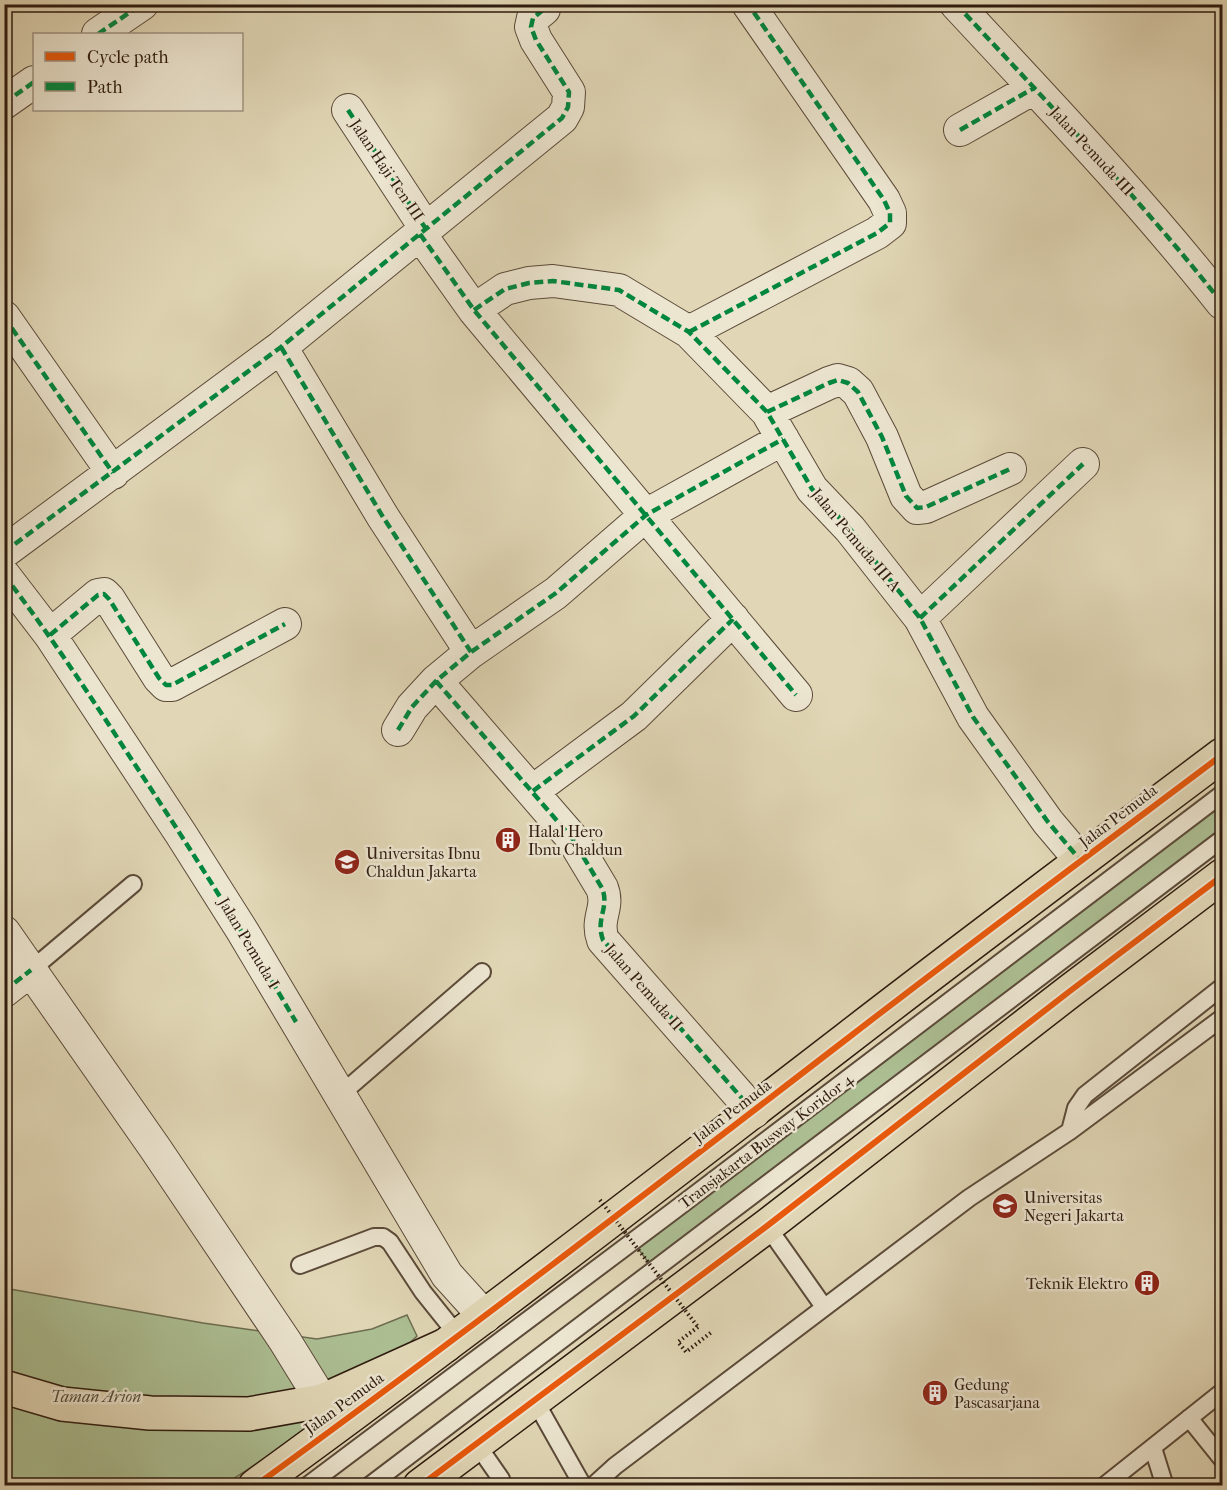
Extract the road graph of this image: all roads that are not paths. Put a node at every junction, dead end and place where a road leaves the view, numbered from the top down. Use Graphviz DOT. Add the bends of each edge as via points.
graph roads {
  1 [pos="142,4"];
  2 [pos="748,4"];
  3 [pos="956,4"];
  4 [pos="545,6"];
  5 [pos="99,33"];
  6 [pos="33,83"];
  7 [pos="1034,88"];
  8 [pos="4,103"];
  9 [pos="348,110"];
  10 [pos="960,130"];
  11 [pos="423,232"];
  12 [pos="1222,303"];
  13 [pos="474,310"];
  14 [pos="4,317"];
  15 [pos="689,332"];
  16 [pos="281,347"];
  17 [pos="767,412"];
  18 [pos="783,439"];
  19 [pos="1083,465"];
  20 [pos="1010,469"];
  21 [pos="112,474"];
  22 [pos="646,515"];
  23 [pos="4,552"];
  24 [pos="4,574"];
  25 [pos="920,618"];
  26 [pos="733,619"];
  27 [pos="285,624"];
  28 [pos="50,635"];
  29 [pos="471,652"];
  30 [pos="436,681"];
  31 [pos="796,695"];
  32 [pos="398,730"];
  33 [pos="1222,755"];
  34 [pos="533,791"];
  35 [pos="1222,794"];
  36 [pos="1222,839"];
  37 [pos="1081,861"];
  38 [pos="1222,876"];
  39 [pos="133,884"];
  40 [pos="4,932"];
  41 [pos="32,970"];
  42 [pos="482,972"];
  43 [pos="1222,987"];
  44 [pos="4,991"];
  45 [pos="1222,1018"];
  46 [pos="340,1095"];
  47 [pos="745,1103"];
  48 [pos="1070,1131"];
  49 [pos="767,1226"];
  50 [pos="300,1265"];
  51 [pos="824,1306"];
  52 [pos="485,1317"];
  53 [pos="452,1341"];
  54 [pos="4,1387"];
  55 [pos="1222,1392"];
  56 [pos="534,1399"];
  57 [pos="322,1401"];
  58 [pos="1189,1418"];
  59 [pos="476,1443"];
  60 [pos="1153,1448"];
  61 [pos="1222,1459"];
  62 [pos="255,1485"];
  63 [pos="307,1485"];
  64 [pos="369,1485"];
  65 [pos="420,1485"];
  66 [pos="499,1485"];
  67 [pos="583,1485"];
  68 [pos="593,1485"];
  69 [pos="1104,1485"];
  70 [pos="1162,1485"];
  1 -- 5 [label="street"];
  2 -- 15 [label="street" via="884,200 890,223"];
  3 -- 7 [label="street, Jalan Pemuda III"];
  4 -- 11 [label="street" via="532,18 531,27 569,92 568,107 562,118"];
  6 -- 8 [label="street"];
  7 -- 10 [label="street"];
  7 -- 12 [label="street, Jalan Pemuda III" via="1153,218"];
  9 -- 11 [label="street, Jalan Haji Ten III"];
  11 -- 13 [label="street, Jalan Haji Ten III"];
  11 -- 16 [label="street"];
  13 -- 15 [label="street, Jalan Pemuda III A" via="505,289 553,281 619,290"];
  13 -- 22 [label="street, Jalan Haji Ten III"];
  14 -- 21 [label="street"];
  15 -- 17 [label="street, Jalan Pemuda III A"];
  16 -- 21 [label="street"];
  16 -- 29 [label="street" via="383,517"];
  17 -- 18 [label="street, Jalan Pemuda III A"];
  17 -- 20 [label="street" via="829,383 848,383 858,392 906,496 917,508"];
  18 -- 22 [label="street"];
  18 -- 25 [label="street, Jalan Pemuda III A" via="812,489 850,529"];
  19 -- 25 [label="street"];
  21 -- 23 [label="street"];
  22 -- 26 [label="street, Jalan Haji Ten III"];
  22 -- 29 [label="street" via="556,593"];
  24 -- 28 [label="street, Jalan Pemuda I"];
  25 -- 37 [label="street, Jalan Pemuda III A" via="973,717"];
  26 -- 31 [label="street, Jalan Haji Ten III"];
  26 -- 34 [label="street" via="634,716"];
  27 -- 28 [label="street" via="172,685 159,678 104,594"];
  28 -- 46 [label="street, Jalan Pemuda I" via="194,854"];
  29 -- 30 [label="street"];
  30 -- 32 [label="street" via="412,707"];
  30 -- 34 [label="street, Jalan Pemuda II"];
  33 -- 37 [label="main road, Jalan Pemuda"];
  34 -- 47 [label="street, Jalan Pemuda II" via="572,838 606,896 599,929 603,940"];
  35 -- 63 [label="lane, Transjakarta Busway Koridor 4"];
  36 -- 64 [label="lane"];
  37 -- 47 [label="main road, Jalan Pemuda" via="856,1032"];
  38 -- 49 [label="main road"];
  39 -- 41 [label="lane"];
  40 -- 41 [label="street"];
  41 -- 44 [label="street"];
  41 -- 57 [label="street"];
  42 -- 46 [label="lane"];
  43 -- 48 [label="lane" via="1085,1095 1076,1108"];
  45 -- 48 [label="lane"];
  46 -- 52 [label="street, Jalan Pemuda I" via="447,1275"];
  47 -- 52 [label="main road, Jalan Pemuda"];
  48 -- 51 [label="lane" via="969,1198"];
  49 -- 51 [label="lane"];
  49 -- 56 [label="main road"];
  50 -- 53 [label="lane" via="383,1237 390,1242"];
  51 -- 68 [label="lane"];
  52 -- 53 [label="main road, Jalan Pemuda"];
  53 -- 57 [label="main road"];
  53 -- 62 [label="main road, Jalan Pemuda"];
  54 -- 57 [label="main road" via="62,1404 150,1413 249,1414"];
  55 -- 58 [label="lane"];
  56 -- 59 [label="main road"];
  56 -- 67 [label="lane"];
  58 -- 60 [label="lane"];
  58 -- 61 [label="lane"];
  59 -- 65 [label="main road"];
  59 -- 66 [label="lane" via="501,1479"];
  60 -- 69 [label="lane"];
  60 -- 70 [label="lane"];
}
